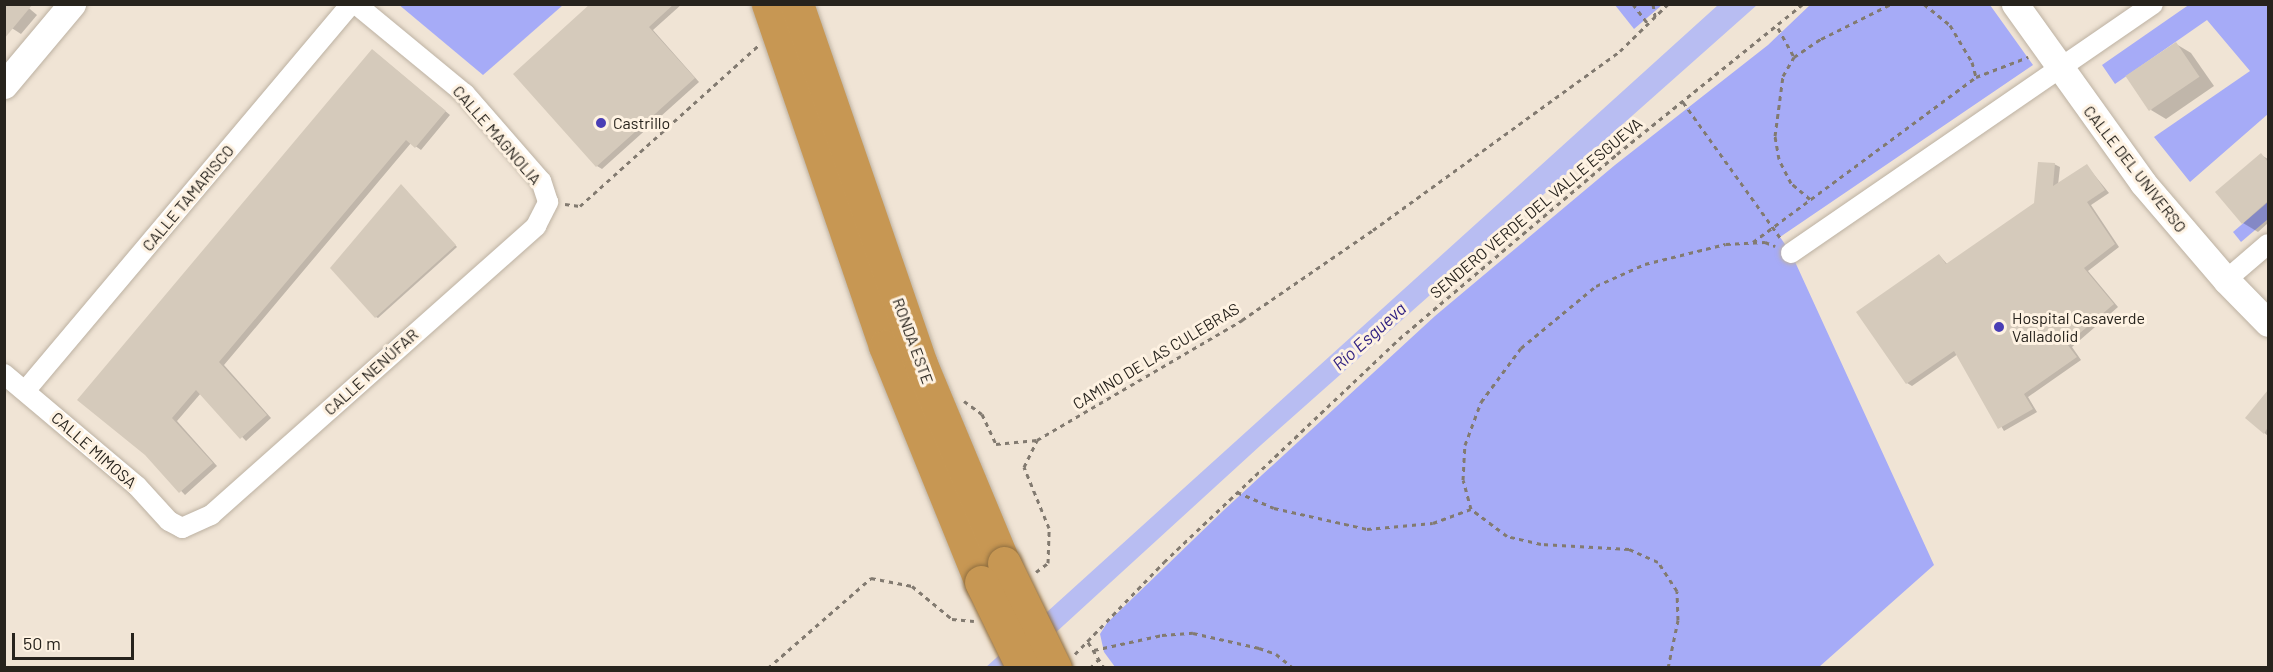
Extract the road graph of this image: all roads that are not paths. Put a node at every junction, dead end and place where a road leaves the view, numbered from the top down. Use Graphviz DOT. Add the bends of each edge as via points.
graph roads {
  1 [pos="72,4"];
  2 [pos="351,4"];
  3 [pos="357,4"];
  4 [pos="768,4"];
  5 [pos="797,4"];
  6 [pos="2015,4"];
  7 [pos="2153,4"];
  8 [pos="2052,58"];
  9 [pos="4,85"];
  10 [pos="548,202"];
  11 [pos="2268,244"];
  12 [pos="1791,253"];
  13 [pos="2226,280"];
  14 [pos="2268,323"];
  15 [pos="4,374"];
  16 [pos="25,391"];
  17 [pos="182,528"];
  18 [pos="1005,574"];
  19 [pos="1023,668"];
  20 [pos="1055,668"];
  1 -- 9 [label="street"];
  2 -- 16 [label="street, CALLE TAMARISCO"];
  3 -- 10 [label="street, CALLE MAGNOLIA" via="465,94 541,182"];
  4 -- 18 [label="highway, RONDA ESTE" via="885,346"];
  5 -- 18 [label="highway, RONDA ESTE" via="921,364"];
  6 -- 8 [label="street, CALLE DEL UNIVERSO"];
  7 -- 8 [label="street"];
  8 -- 12 [label="street"];
  8 -- 13 [label="street, CALLE DEL UNIVERSO" via="2143,183"];
  10 -- 17 [label="street, CALLE NENÚFAR" via="536,226 220,507 201,522"];
  11 -- 13 [label="street"];
  13 -- 14 [label="street, CALLE DEL UNIVERSO"];
  15 -- 16 [label="street, CALLE MIMOSA"];
  16 -- 17 [label="street, CALLE MIMOSA" via="136,486 169,521"];
  18 -- 19 [label="highway, RONDA ESTE, bridge"];
  18 -- 20 [label="highway, RONDA ESTE, bridge"];
}
